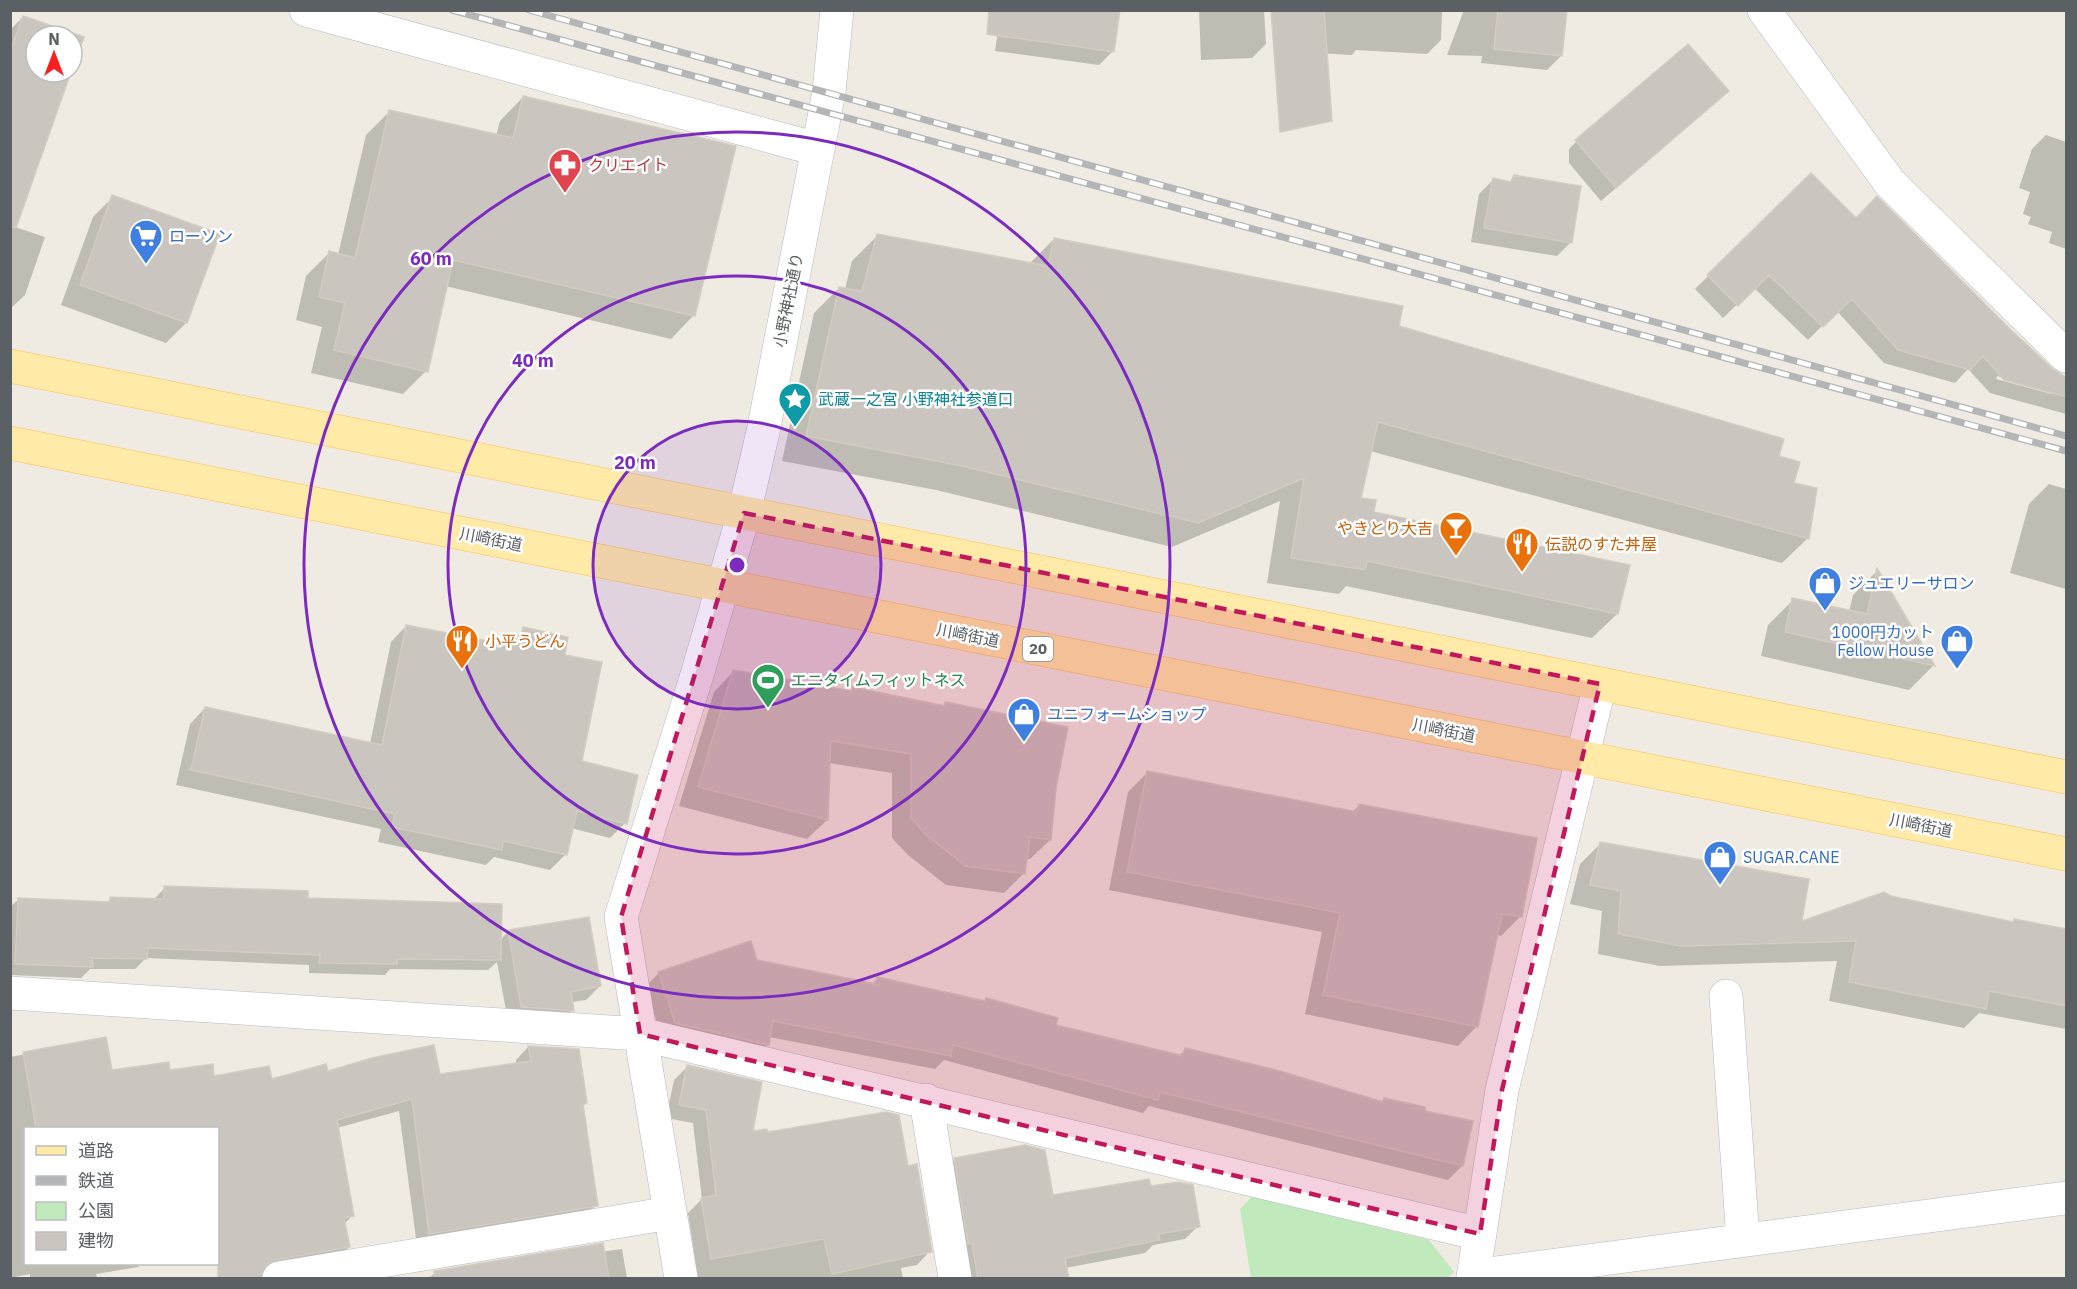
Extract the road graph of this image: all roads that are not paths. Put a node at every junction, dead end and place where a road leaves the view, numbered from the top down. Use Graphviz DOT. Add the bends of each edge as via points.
graph roads {
  1 [pos="306,10"];
  2 [pos="837,10"];
  3 [pos="1764,10"];
  4 [pos="817,150"];
  5 [pos="2067,356"];
  6 [pos="10,366"];
  7 [pos="10,443"];
  8 [pos="744,513"];
  9 [pos="722,586"];
  10 [pos="1599,684"];
  11 [pos="1582,757"];
  12 [pos="2067,777"];
  13 [pos="2067,854"];
  14 [pos="10,993"];
  15 [pos="1726,996"];
  16 [pos="640,1034"];
  17 [pos="926,1100"];
  18 [pos="2067,1198"];
  19 [pos="670,1213"];
  20 [pos="1480,1234"];
  21 [pos="1743,1240"];
  22 [pos="1473,1277"];
  23 [pos="279,1278"];
  24 [pos="681,1278"];
  25 [pos="955,1278"];
  1 -- 4 [label="street"];
  2 -- 4 [label="street, 小野神社通り" via="833,66"];
  3 -- 5 [label="street" via="1890,183"];
  4 -- 8 [label="street, 小野神社通り"];
  6 -- 8 [label="main road"];
  7 -- 9 [label="main road, 川崎街道 / 20"];
  8 -- 9 [label="street, 小野神社通り"];
  8 -- 10 [label="main road"];
  9 -- 11 [label="main road, 川崎街道 / 20"];
  9 -- 16 [label="street, 小野神社通り" via="621,917"];
  10 -- 11 [label="street"];
  10 -- 12 [label="main road"];
  11 -- 13 [label="main road, 川崎街道 / 20"];
  11 -- 20 [label="street" via="1502,1090"];
  14 -- 16 [label="street"];
  15 -- 21 [label="street"];
  16 -- 17 [label="street"];
  16 -- 19 [label="street, 小野神社通り"];
  17 -- 20 [label="street"];
  17 -- 25 [label="street"];
  18 -- 21 [label="street"];
  19 -- 23 [label="street"];
  19 -- 24 [label="street, 小野神社通り"];
  20 -- 22 [label="street"];
  21 -- 22 [label="street"];
}
